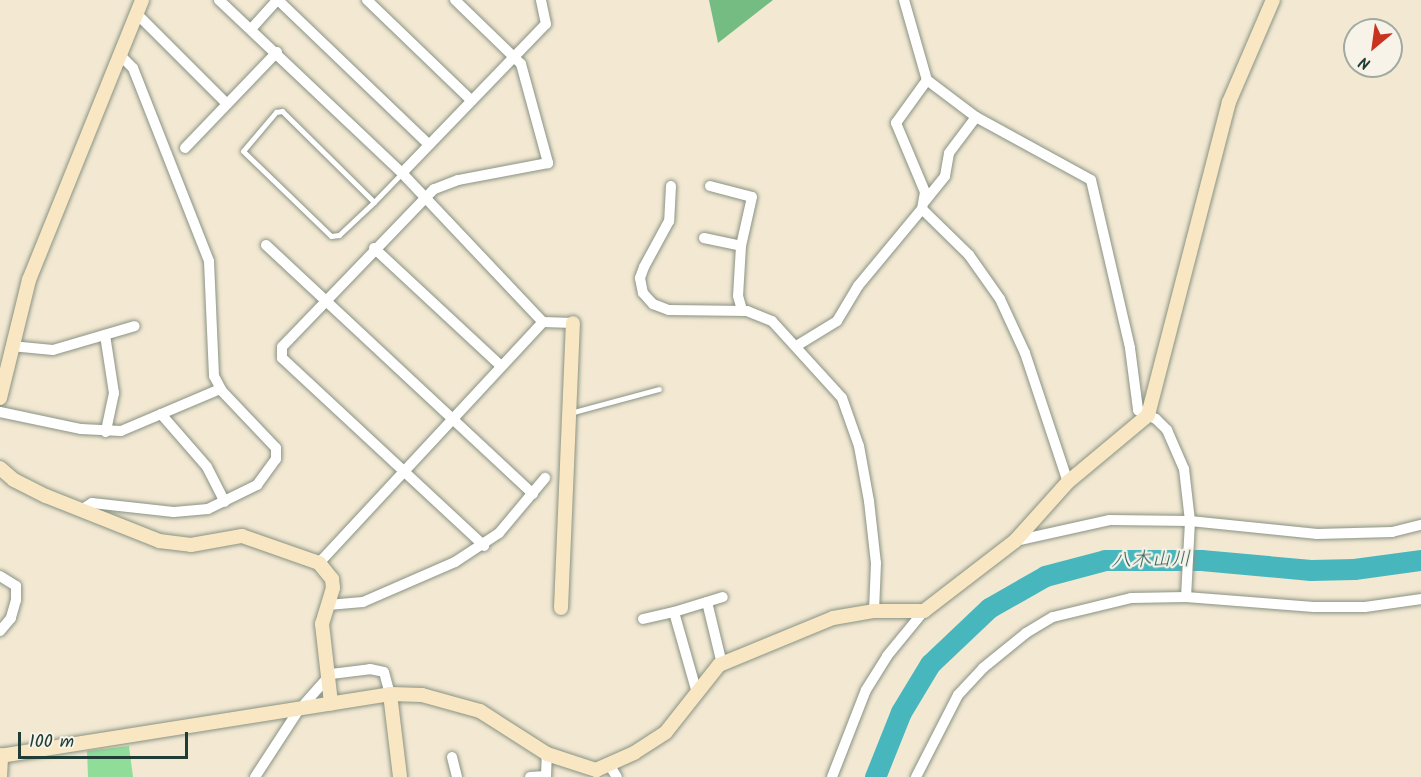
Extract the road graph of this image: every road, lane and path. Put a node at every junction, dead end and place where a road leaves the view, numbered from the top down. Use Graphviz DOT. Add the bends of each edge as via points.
graph roads {
  1 [pos="142,0"];
  2 [pos="219,0"];
  3 [pos="278,0"];
  4 [pos="367,0"];
  5 [pos="455,0"];
  6 [pos="541,0"];
  7 [pos="904,0"];
  8 [pos="1274,0"];
  9 [pos="137,14"];
  10 [pos="252,28"];
  11 [pos="277,52"];
  12 [pos="122,56"];
  13 [pos="514,57"];
  14 [pos="927,80"];
  15 [pos="471,100"];
  16 [pos="227,104"];
  17 [pos="976,117"];
  18 [pos="428,144"];
  19 [pos="185,148"];
  20 [pos="402,173"];
  21 [pos="671,186"];
  22 [pos="710,186"];
  23 [pos="423,196"];
  24 [pos="374,202"];
  25 [pos="923,205"];
  26 [pos="704,238"];
  27 [pos="266,245"];
  28 [pos="741,246"];
  29 [pos="374,248"];
  30 [pos="326,301"];
  31 [pos="742,310"];
  32 [pos="543,322"];
  33 [pos="573,323"];
  34 [pos="135,326"];
  35 [pos="105,335"];
  36 [pos="11,345"];
  37 [pos="798,345"];
  38 [pos="501,366"];
  39 [pos="659,388"];
  40 [pos="220,389"];
  41 [pos="0,398"];
  42 [pos="0,412"];
  43 [pos="568,413"];
  44 [pos="161,414"];
  45 [pos="1148,415"];
  46 [pos="454,420"];
  47 [pos="106,432"];
  48 [pos="0,468"];
  49 [pos="404,472"];
  50 [pos="545,478"];
  51 [pos="1068,482"];
  52 [pos="532,494"];
  53 [pos="225,501"];
  54 [pos="81,510"];
  55 [pos="1190,521"];
  56 [pos="1421,525"];
  57 [pos="1015,541"];
  58 [pos="484,546"];
  59 [pos="319,562"];
  60 [pos="0,576"];
  61 [pos="723,597"];
  62 [pos="1186,597"];
  63 [pos="1421,598"];
  64 [pos="707,602"];
  65 [pos="328,605"];
  66 [pos="561,608"];
  67 [pos="873,611"];
  68 [pos="924,611"];
  69 [pos="674,612"];
  70 [pos="643,620"];
  71 [pos="0,632"];
  72 [pos="722,664"];
  73 [pos="331,674"];
  74 [pos="697,693"];
  75 [pos="390,694"];
  76 [pos="331,703"];
  77 [pos="298,711"];
  78 [pos="548,754"];
  79 [pos="1,756"];
  80 [pos="452,757"];
  81 [pos="614,771"];
  82 [pos="546,776"];
  83 [pos="0,777"];
  84 [pos="255,777"];
  85 [pos="399,777"];
  86 [pos="458,777"];
  87 [pos="530,777"];
  88 [pos="832,777"];
  89 [pos="916,777"];
  1 -- 9 [label="street"];
  2 -- 10 [label="street"];
  3 -- 10 [label="street"];
  3 -- 18 [label="street"];
  4 -- 15 [label="street"];
  5 -- 13 [label="street"];
  6 -- 13 [label="street" via="546,24"];
  7 -- 14 [label="street"];
  8 -- 45 [label="street" via="1229,102 1157,393"];
  9 -- 12 [label="street"];
  9 -- 16 [label="street"];
  10 -- 11 [label="street"];
  11 -- 16 [label="street"];
  11 -- 20 [label="street"];
  12 -- 36 [label="street" via="29,280"];
  12 -- 40 [label="street" via="133,68 209,261 210,349 213,376"];
  13 -- 15 [label="street"];
  13 -- 23 [label="street" via="521,64 548,163 458,180"];
  14 -- 17 [label="street"];
  14 -- 25 [label="street" via="896,123"];
  15 -- 18 [label="street"];
  16 -- 19 [label="street"];
  17 -- 25 [label="street" via="949,153 945,176"];
  17 -- 45 [label="street" via="1091,180 1130,348 1138,410"];
  18 -- 20 [label="street"];
  20 -- 23 [label="street"];
  20 -- 24 [label="lane"];
  21 -- 31 [label="street" via="669,221 640,278 643,293 653,304 669,310"];
  22 -- 28 [label="street" via="752,197"];
  23 -- 29 [label="street"];
  23 -- 32 [label="street"];
  24 -- 24 [label="lane" via="339,235 331,236 243,151 276,112 282,111"];
  25 -- 37 [label="street" via="858,286 837,321"];
  25 -- 51 [label="street" via="969,255 1000,299 1025,352"];
  26 -- 28 [label="street"];
  27 -- 30 [label="street"];
  28 -- 31 [label="street" via="738,296"];
  29 -- 30 [label="street"];
  29 -- 38 [label="street"];
  30 -- 46 [label="street"];
  30 -- 49 [label="street" via="282,346 282,358"];
  31 -- 37 [label="street" via="772,321"];
  32 -- 33 [label="street"];
  32 -- 38 [label="street"];
  33 -- 43 [label="street"];
  34 -- 35 [label="street"];
  35 -- 36 [label="street" via="45,351"];
  35 -- 47 [label="street" via="114,393"];
  36 -- 41 [label="street"];
  37 -- 67 [label="street" via="842,398 859,447 876,563"];
  38 -- 46 [label="street"];
  39 -- 43 [label="lane"];
  40 -- 44 [label="street"];
  40 -- 53 [label="street" via="276,448 276,459 257,485"];
  42 -- 47 [label="street"];
  43 -- 66 [label="street"];
  44 -- 47 [label="street" via="121,431"];
  44 -- 53 [label="street" via="207,467"];
  45 -- 51 [label="street"];
  45 -- 55 [label="street" via="1167,430 1184,469"];
  46 -- 49 [label="street"];
  46 -- 52 [label="street"];
  48 -- 54 [label="street" via="14,480"];
  49 -- 58 [label="street"];
  49 -- 59 [label="street"];
  50 -- 52 [label="street"];
  51 -- 57 [label="street"];
  52 -- 58 [label="street"];
  53 -- 54 [label="street" via="208,509 174,512 103,503 92,503"];
  54 -- 59 [label="street" via="159,541 191,545 242,537"];
  55 -- 56 [label="street" via="1317,534 1392,532"];
  55 -- 57 [label="street" via="1110,520"];
  55 -- 62 [label="street"];
  57 -- 68 [label="street"];
  58 -- 65 [label="street" via="363,602"];
  59 -- 65 [label="street" via="332,579"];
  60 -- 71 [label="street" via="15,586 16,600 11,618"];
  61 -- 64 [label="street"];
  62 -- 63 [label="street" via="1314,607 1365,607"];
  62 -- 89 [label="street" via="1131,598 1053,617 1026,633 983,668 958,695"];
  64 -- 69 [label="street"];
  64 -- 72 [label="street"];
  65 -- 73 [label="street" via="322,624"];
  67 -- 68 [label="street"];
  67 -- 72 [label="street" via="833,618"];
  68 -- 88 [label="street" via="887,656 866,690"];
  69 -- 70 [label="street"];
  69 -- 74 [label="street"];
  72 -- 74 [label="street"];
  73 -- 75 [label="street" via="370,669 384,672"];
  73 -- 76 [label="street"];
  73 -- 77 [label="street"];
  74 -- 81 [label="street" via="666,732"];
  75 -- 76 [label="street"];
  75 -- 78 [label="street" via="422,695 480,711"];
  75 -- 85 [label="street"];
  76 -- 77 [label="street"];
  77 -- 79 [label="street"];
  77 -- 84 [label="street"];
  78 -- 81 [label="street" via="578,766"];
  78 -- 82 [label="street"];
  79 -- 83 [label="street"];
  80 -- 86 [label="street"];
  82 -- 87 [label="street"];
}
